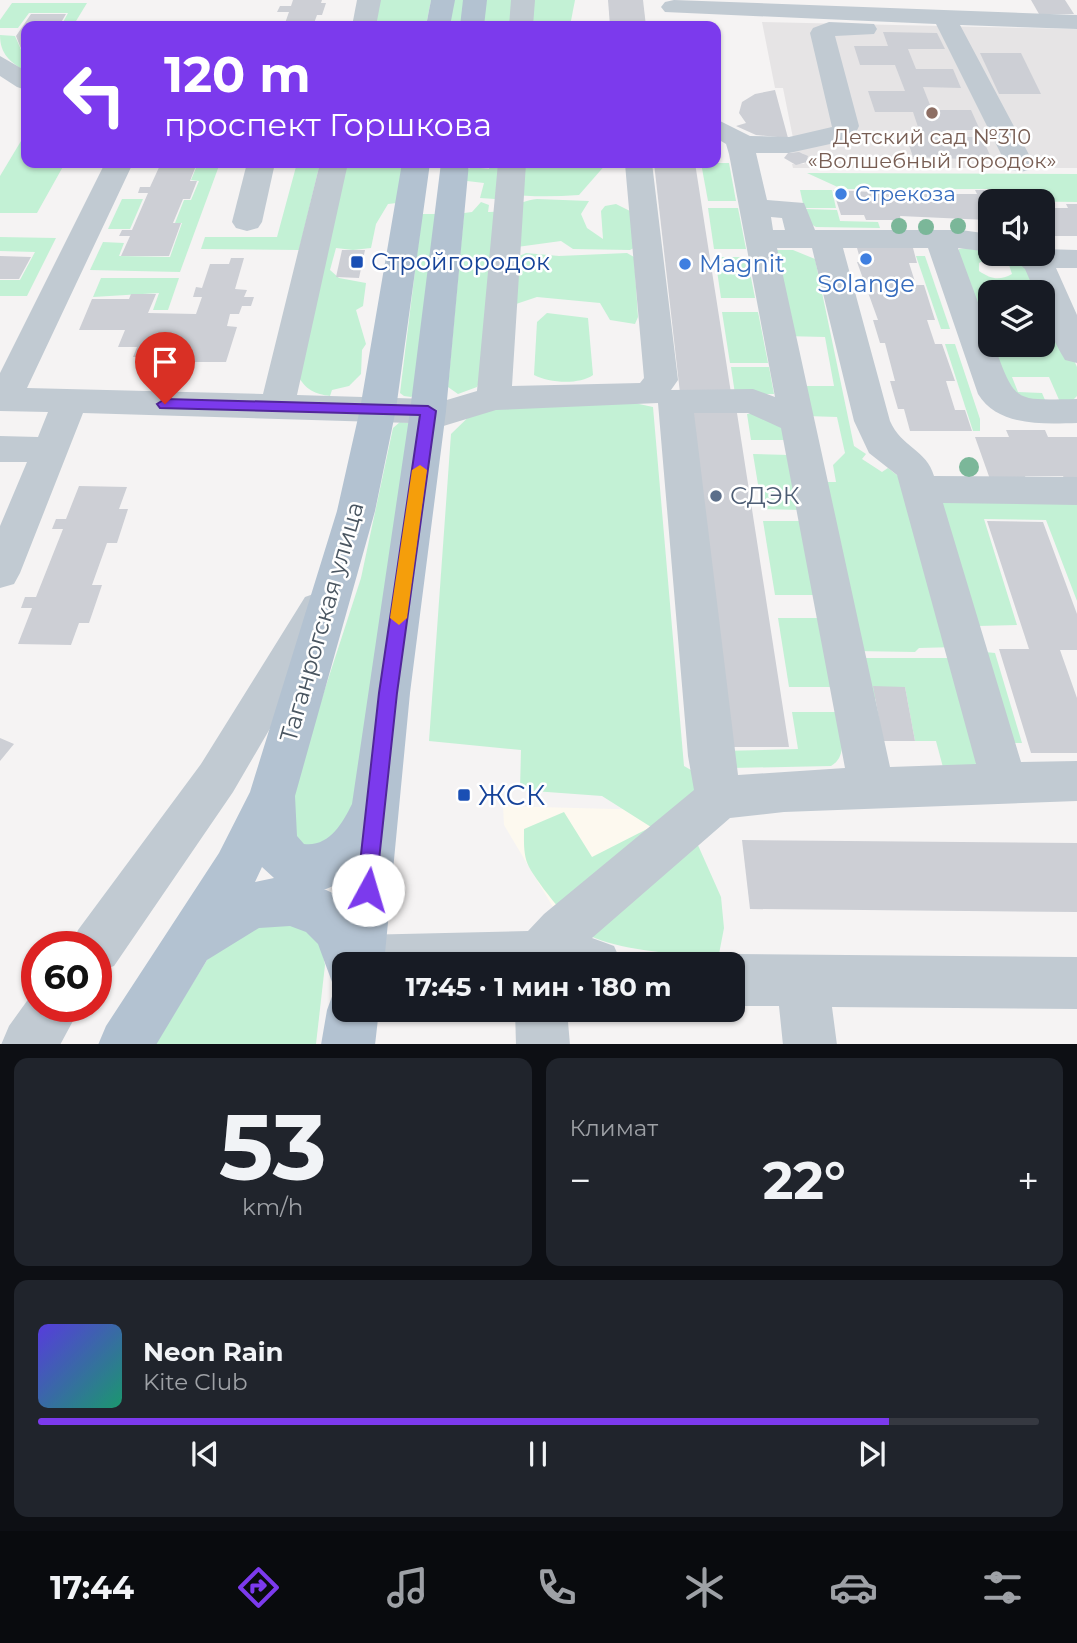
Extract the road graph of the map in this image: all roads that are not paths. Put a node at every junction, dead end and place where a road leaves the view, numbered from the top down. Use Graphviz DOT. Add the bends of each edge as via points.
graph roads {
  1 [pos="369,0"];
  2 [pos="443,0"];
  3 [pos="475,0"];
  4 [pos="523,0"];
  5 [pos="1016,10"];
  6 [pos="674,11"];
  7 [pos="365,21"];
  8 [pos="439,21"];
  9 [pos="473,21"];
  10 [pos="522,21"];
  11 [pos="1077,22"];
  12 [pos="947,23"];
  13 [pos="0,64"];
  14 [pos="21,79"];
  15 [pos="723,132"];
  16 [pos="1020,164"];
  17 [pos="116,168"];
  18 [pos="260,168"];
  19 [pos="333,168"];
  20 [pos="415,168"];
  21 [pos="454,168"];
  22 [pos="512,168"];
  23 [pos="639,168"];
  24 [pos="247,222"];
  25 [pos="757,223"];
  26 [pos="814,239"];
  27 [pos="940,239"];
  28 [pos="978,242"];
  29 [pos="1055,258"];
  30 [pos="1077,259"];
  31 [pos="1039,266"];
  32 [pos="1077,352"];
  33 [pos="494,398"];
  34 [pos="2,399"];
  35 [pos="70,402"];
  36 [pos="277,407"];
  37 [pos="378,409"];
  38 [pos="1077,411"];
  39 [pos="428,415"];
  40 [pos="796,421"];
  41 [pos="0,449"];
  42 [pos="50,450"];
  43 [pos="920,489"];
  44 [pos="1077,491"];
  45 [pos="0,573"];
  46 [pos="340,573"];
  47 [pos="1077,781"];
  48 [pos="1005,785"];
  49 [pos="872,788"];
  50 [pos="272,795"];
  51 [pos="719,798"];
  52 [pos="376,806"];
  53 [pos="108,931"];
  54 [pos="184,950"];
  55 [pos="346,952"];
  56 [pos="358,952"];
  57 [pos="545,952"];
  58 [pos="745,980"];
  59 [pos="802,981"];
  60 [pos="1077,983"];
  61 [pos="44,1022"];
  62 [pos="350,1022"];
  63 [pos="542,1022"];
  64 [pos="29,1044"];
  65 [pos="126,1044"];
  66 [pos="348,1044"];
  67 [pos="543,1044"];
  68 [pos="810,1044"];
  1 -- 7 [label="street"];
  2 -- 8 [label="main road"];
  3 -- 9 [label="main road"];
  4 -- 10 [label="street"];
  5 -- 11 [label="street"];
  5 -- 12 [label="street"];
  6 -- 12 [label="street"];
  12 -- 15 [label="street" via="824,30 844,133 789,145"];
  12 -- 16 [label="street"];
  13 -- 14 [label="street"];
  15 -- 25 [label="street"];
  17 -- 34 [label="street" via="70,270"];
  18 -- 24 [label="street"];
  19 -- 36 [label="street"];
  20 -- 37 [label="main road, Таганрогская улица"];
  21 -- 39 [label="main road"];
  22 -- 33 [label="street"];
  23 -- 33 [label="street" via="661,380 649,394"];
  25 -- 26 [label="street"];
  25 -- 40 [label="street"];
  26 -- 27 [label="street"];
  26 -- 43 [label="street" via="872,421 882,444 914,469"];
  27 -- 28 [label="street"];
  27 -- 38 [label="street" via="995,394 1022,411"];
  29 -- 30 [label="street"];
  31 -- 32 [label="street"];
  33 -- 39 [label="street"];
  34 -- 35 [label="street"];
  35 -- 36 [label="street"];
  35 -- 42 [label="street"];
  36 -- 37 [label="street"];
  37 -- 39 [label="street"];
  37 -- 46 [label="main road, Таганрогская улица"];
  39 -- 52 [label="main road"];
  40 -- 49 [label="street"];
  40 -- 51 [label="street" via="753,401 675,401 710,756"];
  41 -- 42 [label="street"];
  42 -- 45 [label="street"];
  43 -- 44 [label="street"];
  43 -- 48 [label="street"];
  46 -- 50 [label="main road, Таганрогская улица"];
  46 -- 53 [label="street" via="217,778"];
  47 -- 48 [label="street"];
  48 -- 49 [label="street"];
  49 -- 51 [label="street"];
  50 -- 52 [label="main road" via="273,838 278,850 296,865 312,869 345,855 359,841"];
  50 -- 54 [label="main road, Таганрогская улица" via="236,869"];
  51 -- 57 [label="street" via="562,931"];
  52 -- 56 [label="main road"];
  54 -- 55 [label="main road" via="232,915 273,900 310,907 325,916 337,928"];
  54 -- 65 [label="main road, Таганрогская улица"];
  58 -- 59 [label="street"];
  59 -- 60 [label="street"];
  59 -- 68 [label="street"];
  61 -- 64 [label="street"];
  62 -- 66 [label="main road"];
  63 -- 67 [label="street"];
}
